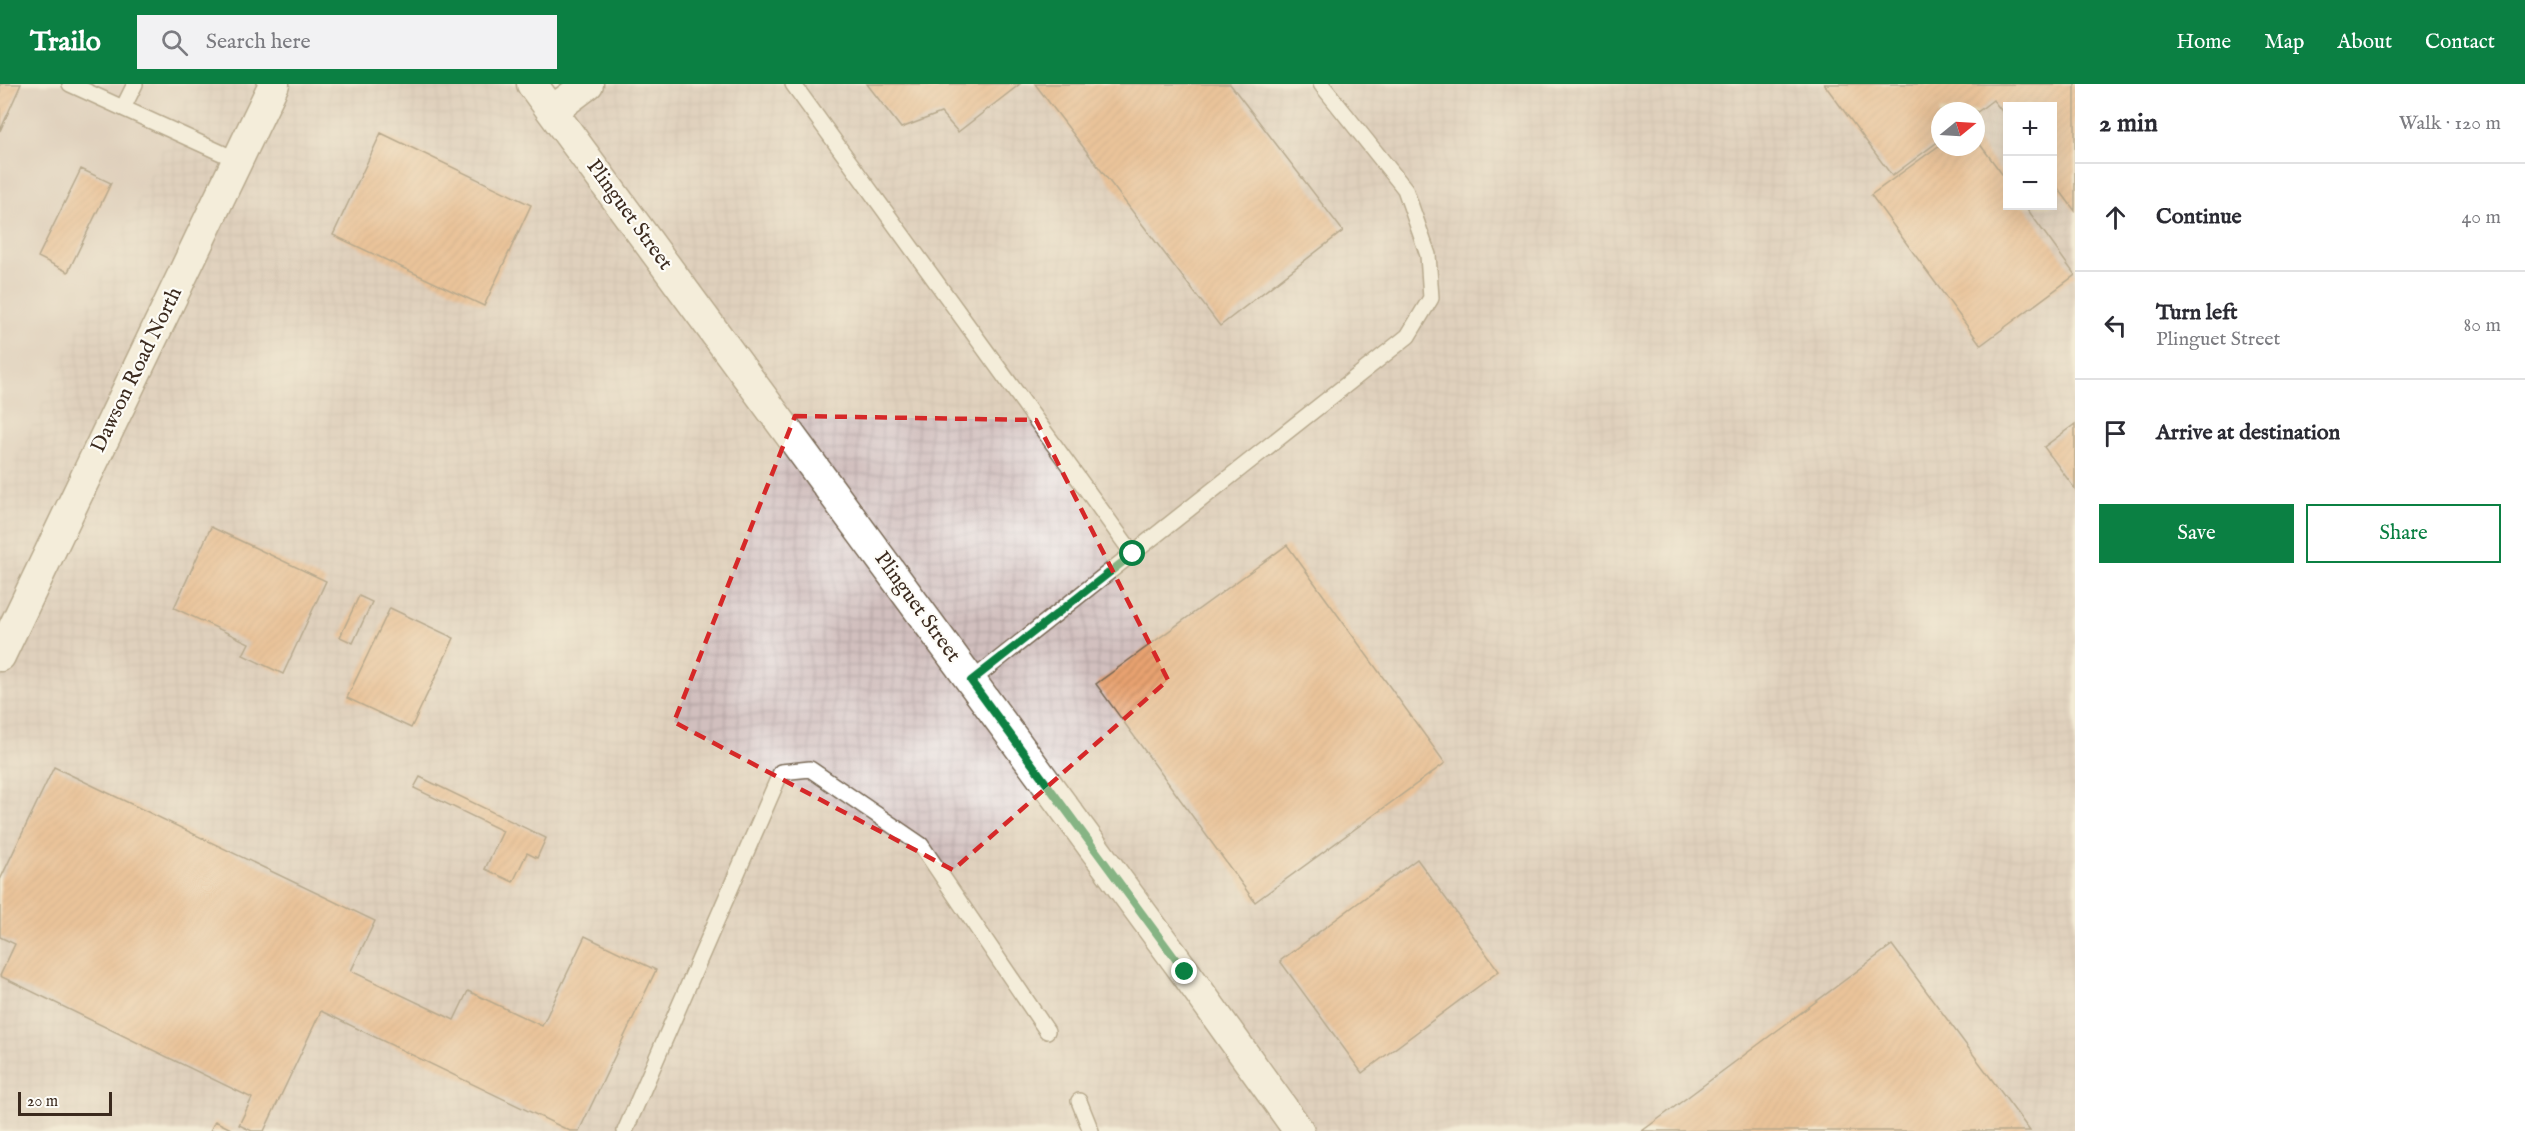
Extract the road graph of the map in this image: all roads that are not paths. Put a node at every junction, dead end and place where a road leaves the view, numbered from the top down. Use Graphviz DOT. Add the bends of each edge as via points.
graph roads {
  1 [pos="70,84"];
  2 [pos="135,84"];
  3 [pos="274,84"];
  4 [pos="532,84"];
  5 [pos="588,84"];
  6 [pos="793,84"];
  7 [pos="1322,84"];
  8 [pos="123,108"];
  9 [pos="552,111"];
  10 [pos="237,160"];
  11 [pos="1133,554"];
  12 [pos="0,656"];
  13 [pos="971,681"];
  14 [pos="1047,1031"];
  15 [pos="1079,1101"];
  16 [pos="626,1131"];
  17 [pos="1091,1131"];
  18 [pos="1299,1131"];
  1 -- 8 [label="lane"];
  2 -- 8 [label="lane"];
  3 -- 10 [label="street, Dawson Road North"];
  4 -- 9 [label="street, Plinguet Street"];
  5 -- 9 [label="street"];
  6 -- 11 [label="lane"];
  7 -- 11 [label="lane" via="1405,189 1428,255 1431,298 1408,336"];
  8 -- 10 [label="lane"];
  9 -- 13 [label="street, Plinguet Street"];
  10 -- 12 [label="street, Dawson Road North"];
  11 -- 13 [label="lane"];
  13 -- 18 [label="street, Plinguet Street"];
  14 -- 16 [label="lane" via="921,845 810,769 781,772"];
  15 -- 17 [label="lane"];
}
